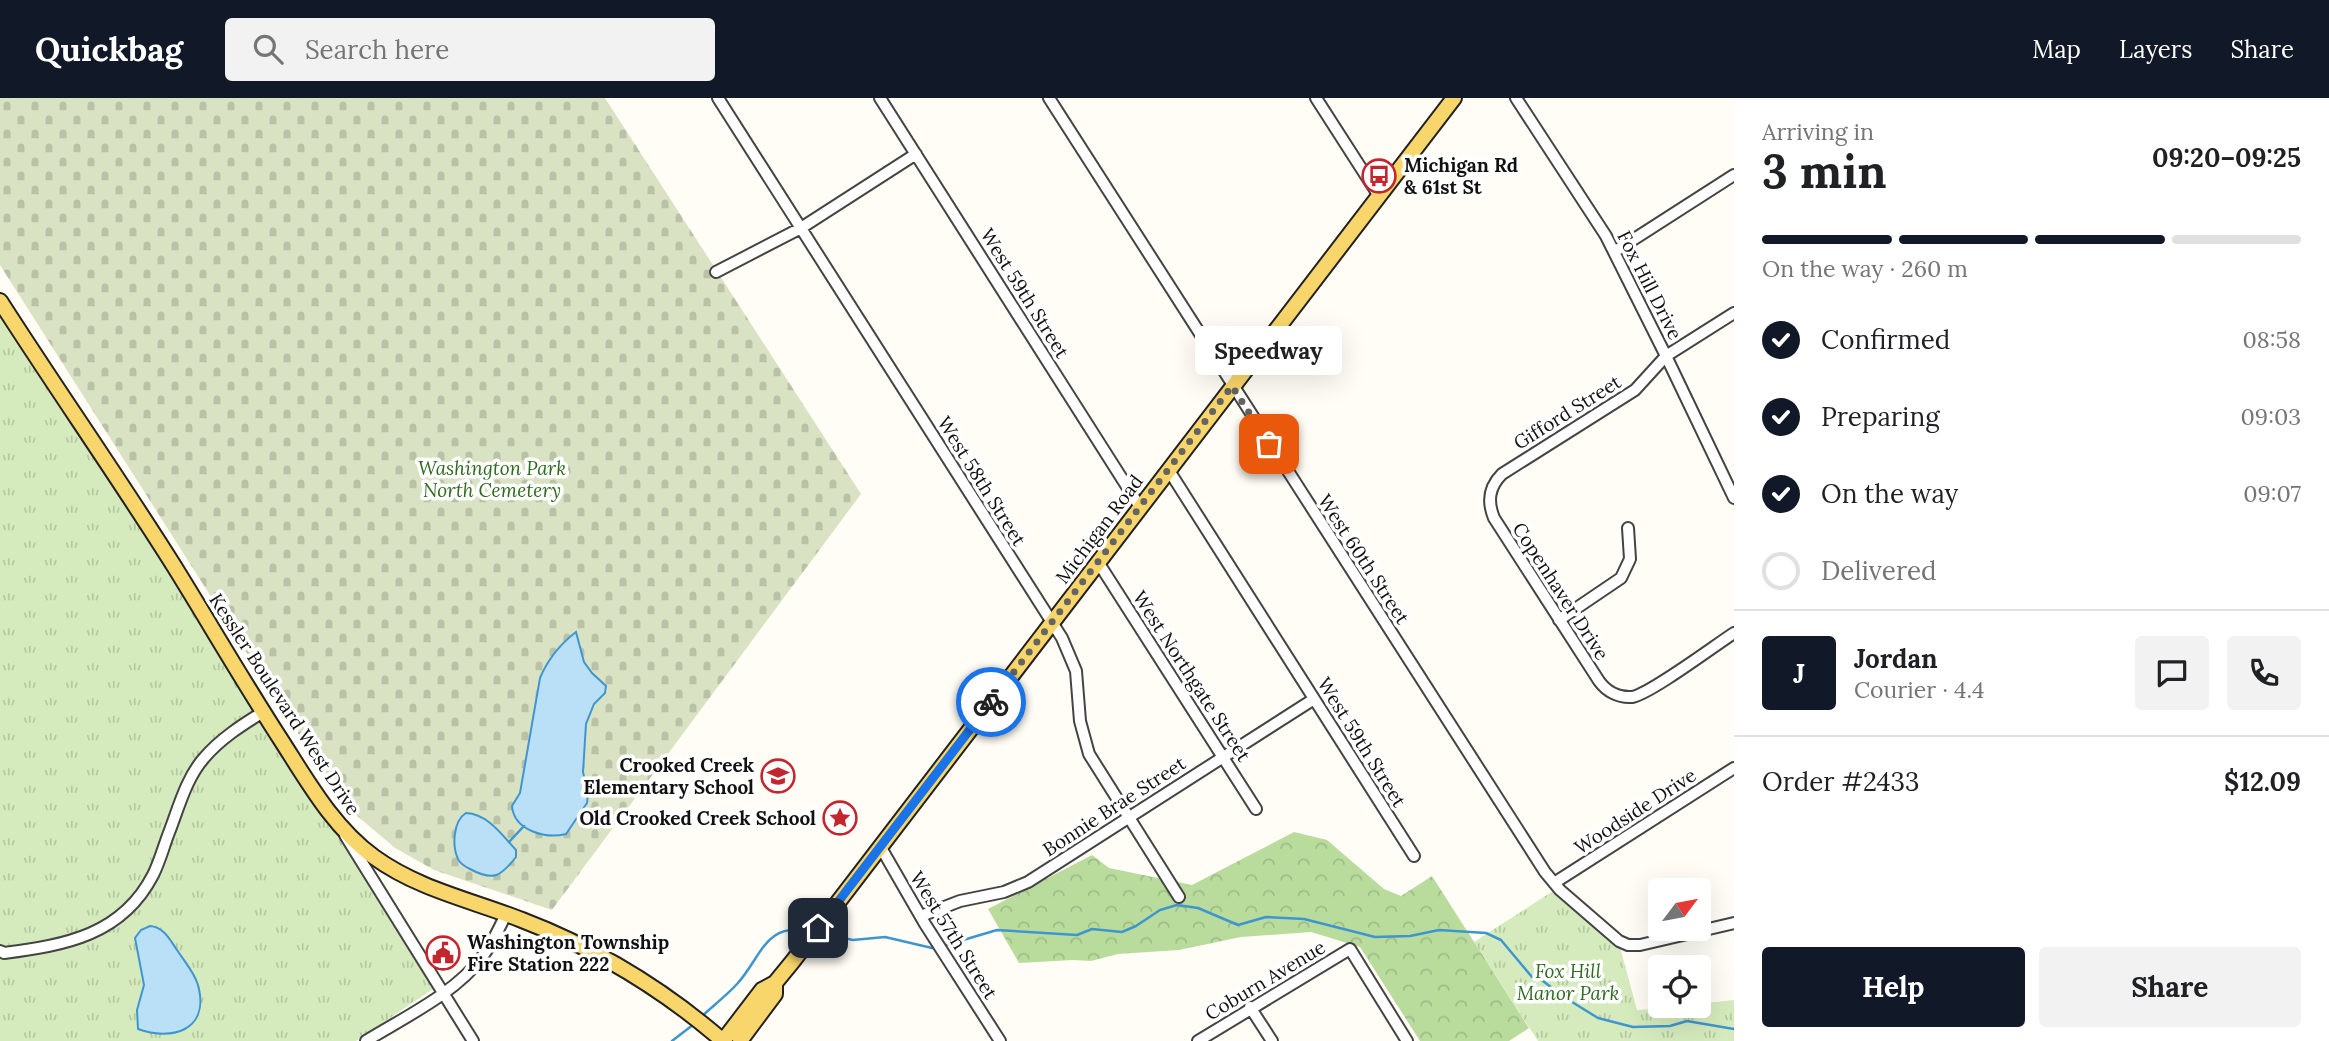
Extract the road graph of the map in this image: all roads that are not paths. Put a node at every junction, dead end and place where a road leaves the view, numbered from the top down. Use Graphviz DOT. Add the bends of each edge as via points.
graph roads {
  1 [pos="718,98"];
  2 [pos="880,98"];
  3 [pos="1049,98"];
  4 [pos="1316,98"];
  5 [pos="1454,98"];
  6 [pos="1516,98"];
  7 [pos="916,155"];
  8 [pos="1734,175"];
  9 [pos="1379,196"];
  10 [pos="801,228"];
  11 [pos="1614,252"];
  12 [pos="716,272"];
  13 [pos="0,301"];
  14 [pos="1734,313"];
  15 [pos="1666,355"];
  16 [pos="1232,386"];
  17 [pos="1168,469"];
  18 [pos="1729,474"];
  19 [pos="1490,494"];
  20 [pos="1734,498"];
  21 [pos="1140,507"];
  22 [pos="1628,528"];
  23 [pos="1098,562"];
  24 [pos="1559,620"];
  25 [pos="1052,623"];
  26 [pos="1734,633"];
  27 [pos="1314,699"];
  28 [pos="263,712"];
  29 [pos="1223,757"];
  30 [pos="1734,768"];
  31 [pos="1256,809"];
  32 [pos="1129,818"];
  33 [pos="338,824"];
  34 [pos="880,846"];
  35 [pos="1414,856"];
  36 [pos="1554,883"];
  37 [pos="1179,897"];
  38 [pos="506,914"];
  39 [pos="923,920"];
  40 [pos="1734,923"];
  41 [pos="0,951"];
  42 [pos="775,983"];
  43 [pos="442,993"];
  44 [pos="1250,1007"];
  45 [pos="366,1041"];
  46 [pos="473,1041"];
  47 [pos="723,1041"];
  48 [pos="740,1041"];
  49 [pos="1000,1041"];
  50 [pos="1198,1041"];
  51 [pos="1272,1041"];
  52 [pos="1407,1041"];
  1 -- 10 [label="street, West 58th Street"];
  2 -- 7 [label="street, West 59th Street"];
  3 -- 16 [label="street, West 60th Street"];
  4 -- 9 [label="street"];
  5 -- 9 [label="main road, Michigan Road"];
  6 -- 11 [label="street, Fox Hill Drive"];
  7 -- 10 [label="street"];
  7 -- 21 [label="street, West 59th Street"];
  8 -- 11 [label="street"];
  9 -- 16 [label="main road, Michigan Road"];
  10 -- 12 [label="street"];
  10 -- 25 [label="street, West 58th Street"];
  11 -- 15 [label="street, Fox Hill Drive"];
  13 -- 28 [label="main road, Kessler Boulevard West Drive" via="172,563"];
  14 -- 15 [label="street, Gifford Street"];
  15 -- 18 [label="street, Fox Hill Drive"];
  15 -- 19 [label="street, Gifford Street" via="1635,390 1503,474"];
  16 -- 17 [label="main road, Michigan Road"];
  16 -- 36 [label="street, West 60th Street"];
  17 -- 21 [label="main road, Michigan Road"];
  17 -- 27 [label="street, West 59th Street"];
  18 -- 20 [label="street, Fox Hill Drive"];
  19 -- 24 [label="street, Copenhaver Drive" via="1494,518"];
  21 -- 23 [label="main road, Michigan Road"];
  22 -- 24 [label="street" via="1630,559 1621,578"];
  23 -- 25 [label="main road, Michigan Road"];
  23 -- 29 [label="street, West Northgate Street"];
  24 -- 26 [label="street, Copenhaver Drive" via="1603,686 1632,697"];
  25 -- 32 [label="street, West 58th Street" via="1076,671 1086,747"];
  25 -- 34 [label="main road, Michigan Road"];
  27 -- 29 [label="street, Bonnie Brae Street"];
  27 -- 35 [label="street, West 59th Street"];
  28 -- 33 [label="main road, Kessler Boulevard West Drive"];
  28 -- 41 [label="street" via="203,758 183,793 153,874 138,900 99,930 71,941"];
  29 -- 31 [label="street, West Northgate Street"];
  29 -- 32 [label="street, Bonnie Brae Street"];
  30 -- 36 [label="street, Woodside Drive"];
  32 -- 37 [label="street, West 58th Street"];
  32 -- 39 [label="street, Bonnie Brae Street" via="1017,888 969,898"];
  33 -- 38 [label="main road, Kessler Boulevard West Drive" via="356,843 408,878"];
  33 -- 43 [label="street"];
  34 -- 39 [label="street, West 57th Street"];
  34 -- 42 [label="main road, Michigan Road"];
  36 -- 40 [label="street, West 60th Street" via="1619,941 1631,945"];
  38 -- 43 [label="street" via="482,958"];
  38 -- 47 [label="main road, Kessler Boulevard West Drive" via="612,962"];
  39 -- 49 [label="street, West 57th Street"];
  42 -- 47 [label="main road, Michigan Road" via="762,990"];
  42 -- 48 [label="main road, Michigan Road" via="775,994"];
  43 -- 45 [label="street"];
  43 -- 46 [label="street"];
  44 -- 50 [label="street, Coburn Avenue"];
  44 -- 51 [label="street"];
  44 -- 52 [label="street, Coburn Avenue" via="1350,949"];
}
